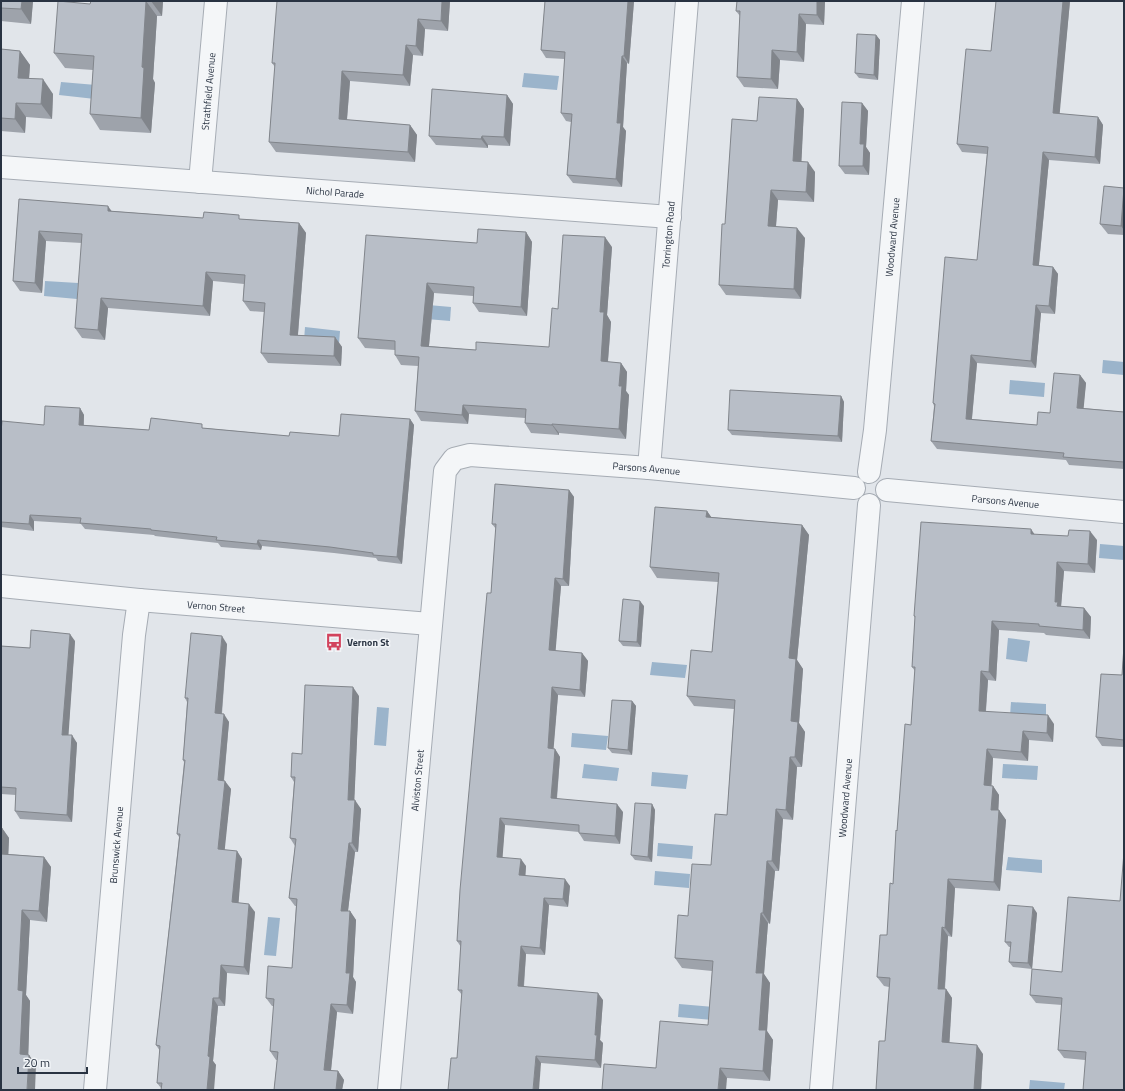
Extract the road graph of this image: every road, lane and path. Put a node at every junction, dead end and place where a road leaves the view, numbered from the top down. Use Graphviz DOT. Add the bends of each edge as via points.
graph roads {
  1 [pos="216,1"];
  2 [pos="688,1"];
  3 [pos="913,1"];
  4 [pos="1,167"];
  5 [pos="200,182"];
  6 [pos="670,217"];
  7 [pos="650,468"];
  8 [pos="445,471"];
  9 [pos="862,480"];
  10 [pos="887,490"];
  11 [pos="869,505"];
  12 [pos="1124,512"];
  13 [pos="1,586"];
  14 [pos="139,600"];
  15 [pos="430,624"];
  16 [pos="95,1090"];
  17 [pos="389,1090"];
  18 [pos="821,1090"];
  1 -- 5 [label="street, Strathfield Avenue"];
  2 -- 6 [label="street, Torrington Road"];
  3 -- 9 [label="street, Woodward Avenue" via="875,430"];
  4 -- 5 [label="street, Nichol Parade"];
  5 -- 6 [label="street, Nichol Parade"];
  6 -- 7 [label="street, Torrington Road"];
  7 -- 8 [label="street, Parsons Avenue" via="470,455 454,459"];
  7 -- 9 [label="street, Parsons Avenue"];
  8 -- 15 [label="street, Alviston Street"];
  9 -- 10 [label="street" via="880,476 887,485"];
  9 -- 11 [label="street" via="860,501"];
  10 -- 11 [label="street" via="883,500"];
  10 -- 12 [label="street, Parsons Avenue"];
  11 -- 18 [label="street, Woodward Avenue"];
  13 -- 14 [label="street, Vernon Street"];
  14 -- 15 [label="street, Vernon Street"];
  14 -- 16 [label="street, Brunswick Avenue"];
  15 -- 17 [label="street, Alviston Street"];
}
